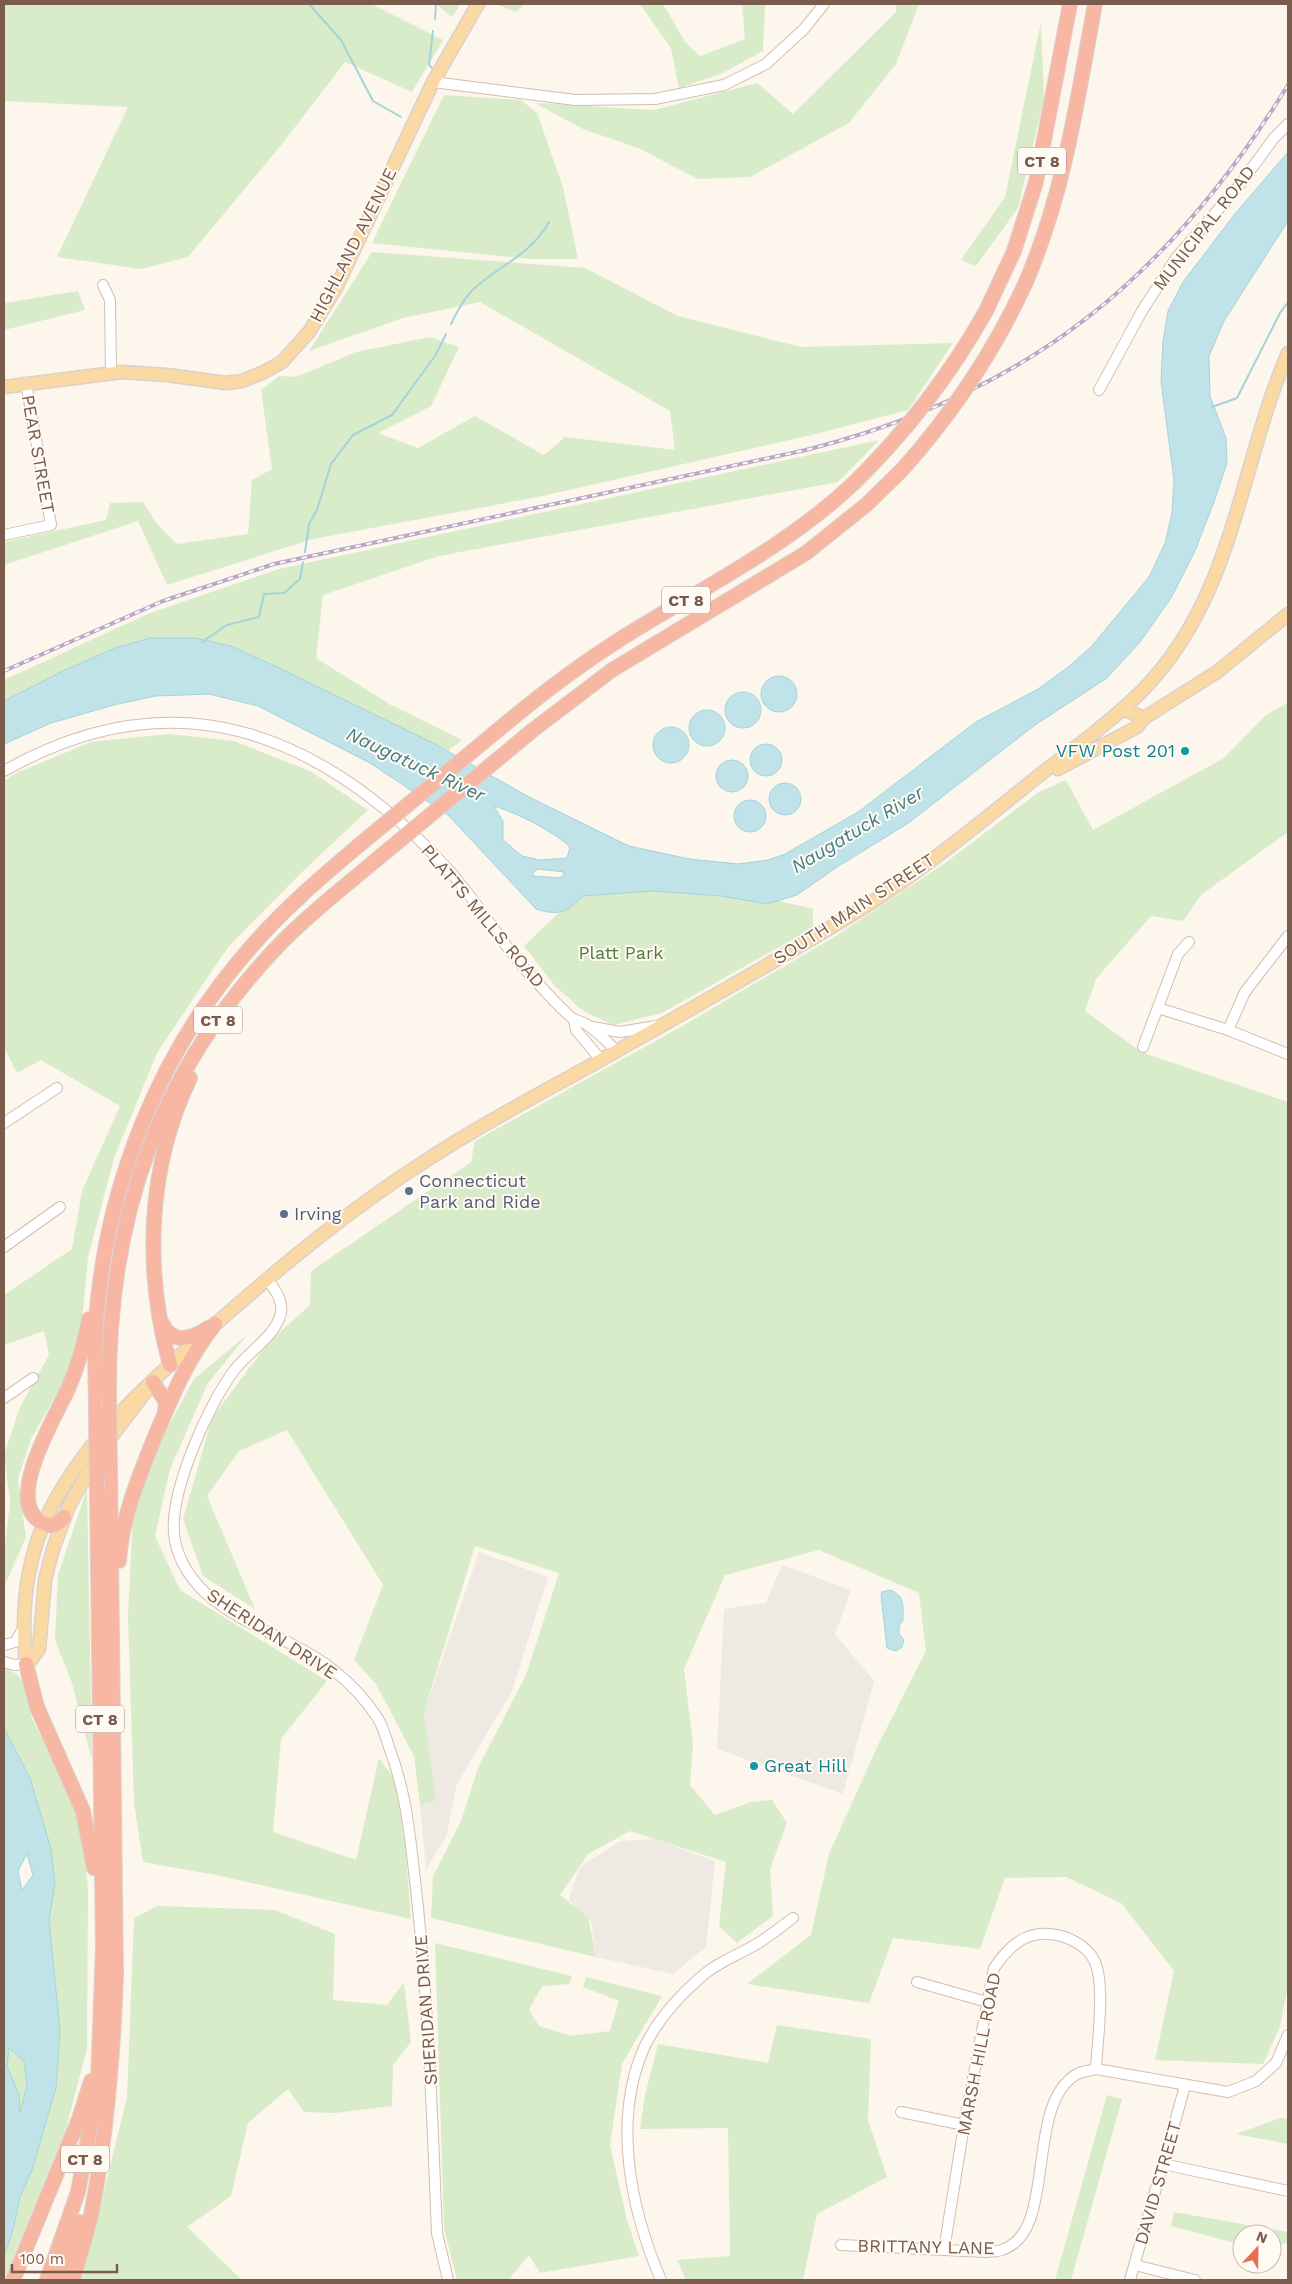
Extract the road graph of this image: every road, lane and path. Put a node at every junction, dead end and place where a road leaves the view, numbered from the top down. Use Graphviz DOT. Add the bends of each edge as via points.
graph roads {
  1 [pos="478,4"];
  2 [pos="824,4"];
  3 [pos="1070,4"];
  4 [pos="1095,4"];
  5 [pos="433,82"];
  6 [pos="1288,124"];
  7 [pos="103,285"];
  8 [pos="1288,353"];
  9 [pos="111,373"];
  10 [pos="26,383"];
  11 [pos="4,388"];
  12 [pos="1099,390"];
  13 [pos="4,535"];
  14 [pos="1288,614"];
  15 [pos="1122,709"];
  16 [pos="1144,718"];
  17 [pos="4,771"];
  18 [pos="1039,776"];
  19 [pos="1288,936"];
  20 [pos="1190,942"];
  21 [pos="266,959"];
  22 [pos="1158,1008"];
  23 [pos="574,1020"];
  24 [pos="586,1024"];
  25 [pos="660,1027"];
  26 [pos="1228,1030"];
  27 [pos="1143,1047"];
  28 [pos="617,1051"];
  29 [pos="1288,1054"];
  30 [pos="601,1060"];
  31 [pos="57,1088"];
  32 [pos="4,1123"];
  33 [pos="60,1207"];
  34 [pos="111,1220"];
  35 [pos="4,1247"];
  36 [pos="267,1278"];
  37 [pos="158,1306"];
  38 [pos="215,1324"];
  39 [pos="170,1365"];
  40 [pos="33,1378"];
  41 [pos="153,1382"];
  42 [pos="4,1398"];
  43 [pos="165,1413"];
  44 [pos="64,1517"];
  45 [pos="44,1524"];
  46 [pos="23,1629"];
  47 [pos="4,1645"];
  48 [pos="112,1656"];
  49 [pos="4,1662"];
  50 [pos="26,1664"];
  51 [pos="793,1918"];
  52 [pos="103,1947"];
  53 [pos="917,1982"];
  54 [pos="987,2002"];
  55 [pos="100,2034"];
  56 [pos="1288,2036"];
  57 [pos="1096,2070"];
  58 [pos="1185,2086"];
  59 [pos="105,2112"];
  60 [pos="901,2112"];
  61 [pos="964,2125"];
  62 [pos="1163,2164"];
  63 [pos="1288,2191"];
  64 [pos="841,2245"];
  65 [pos="944,2250"];
  66 [pos="1135,2265"];
  67 [pos="14,2280"];
  68 [pos="47,2280"];
  69 [pos="60,2280"];
  70 [pos="73,2280"];
  71 [pos="448,2280"];
  72 [pos="661,2280"];
  73 [pos="1130,2280"];
  74 [pos="1195,2280"];
  1 -- 5 [label="main road, HIGHLAND AVENUE"];
  2 -- 5 [label="street" via="804,29 766,64 724,85 681,94 655,99 575,100"];
  3 -- 34 [label="highway, CT 8, bridge" via="1036,182 1014,251 986,311 932,397 886,452 811,520 772,549 600,652 558,682 358,846 268,928 234,967 177,1052 128,1161"];
  4 -- 21 [label="highway, CT 8, bridge" via="1066,164 1053,213 1026,282 1004,326 965,391 935,432 866,505 806,553 619,666 571,699 313,912"];
  5 -- 9 [label="main road, HIGHLAND AVENUE" via="336,288 309,332 282,362 249,378 226,383 167,375"];
  6 -- 12 [label="street, MUNICIPAL ROAD" via="1176,258 1142,310"];
  7 -- 9 [label="street" via="110,300"];
  8 -- 15 [label="main road, SOUTH MAIN STREET" via="1228,543 1208,593 1175,650"];
  9 -- 10 [label="main road, HIGHLAND AVENUE"];
  10 -- 11 [label="main road, HIGHLAND AVENUE"];
  10 -- 13 [label="street, PEAR STREET" via="51,525"];
  14 -- 16 [label="main road" via="1217,672"];
  15 -- 16 [label="main road"];
  15 -- 18 [label="main road, SOUTH MAIN STREET"];
  16 -- 18 [label="main road" via="1135,728"];
  17 -- 23 [label="street, PLATTS MILLS ROAD" via="81,736 133,725 212,727 248,733 281,744 346,780 414,836 459,882 530,976"];
  18 -- 25 [label="main road, SOUTH MAIN STREET" via="931,860 868,904"];
  19 -- 26 [label="street" via="1244,992"];
  20 -- 22 [label="street" via="1178,954"];
  21 -- 37 [label="highway" via="197,1065 170,1131 154,1211 153,1264"];
  21 -- 48 [label="highway, CT 8, bridge" via="233,998 191,1060 147,1151 131,1199 116,1273 109,1339"];
  22 -- 26 [label="street"];
  22 -- 27 [label="street"];
  23 -- 24 [label="street, PLATTS MILLS ROAD"];
  23 -- 30 [label="street, PLATTS MILLS ROAD" via="576,1030"];
  24 -- 25 [label="street, PLATTS MILLS ROAD" via="620,1032"];
  24 -- 28 [label="street, PLATTS MILLS ROAD"];
  25 -- 28 [label="main road, SOUTH MAIN STREET"];
  26 -- 29 [label="street"];
  28 -- 30 [label="main road, SOUTH MAIN STREET"];
  30 -- 36 [label="main road, SOUTH MAIN STREET" via="431,1157 354,1209"];
  31 -- 32 [label="street"];
  33 -- 35 [label="street"];
  34 -- 45 [label="highway" via="98,1264 87,1334 78,1363 62,1402 30,1462 25,1479 27,1505 34,1517"];
  34 -- 52 [label="highway, CT 8, bridge" via="96,1321"];
  36 -- 38 [label="main road, SOUTH MAIN STREET"];
  36 -- 71 [label="street, SHERIDAN DRIVE" via="280,1301 280,1314 274,1328 238,1366 214,1401 177,1497 175,1540 189,1573 205,1593 228,1610 331,1669 361,1696 379,1720 403,1786 420,1924 437,2233"];
  37 -- 38 [label="highway" via="163,1325 174,1337 194,1336"];
  37 -- 39 [label="highway"];
  38 -- 39 [label="main road, SOUTH MAIN STREET"];
  38 -- 43 [label="highway" via="188,1362"];
  39 -- 41 [label="main road, SOUTH MAIN STREET"];
  40 -- 42 [label="street"];
  41 -- 43 [label="highway" via="166,1402"];
  41 -- 44 [label="main road" via="100,1452"];
  41 -- 45 [label="main road" via="119,1415 84,1458 62,1489"];
  43 -- 48 [label="highway" via="136,1483 124,1524"];
  44 -- 45 [label="highway" via="56,1525"];
  44 -- 50 [label="main road" via="45,1580 40,1642 35,1655"];
  45 -- 46 [label="main road" via="28,1576"];
  46 -- 47 [label="street" via="15,1642"];
  46 -- 50 [label="main road"];
  48 -- 59 [label="highway, CT 8" via="116,1976"];
  49 -- 50 [label="street"];
  50 -- 52 [label="highway" via="37,1707 87,1824"];
  51 -- 72 [label="street" via="761,1942 702,1975 668,2009 644,2048 632,2087 627,2127 633,2190 646,2245"];
  52 -- 55 [label="highway, CT 8"];
  53 -- 54 [label="street"];
  54 -- 57 [label="street, MARSH HILL ROAD" via="994,1968 1006,1951 1023,1938 1042,1934 1062,1935 1080,1945 1094,1959 1098,1976"];
  54 -- 61 [label="street, MARSH HILL ROAD"];
  55 -- 67 [label="highway" via="94,2074 79,2118"];
  55 -- 68 [label="highway, CT 8" via="98,2084 80,2182"];
  56 -- 58 [label="street, BRITTANY LANE" via="1276,2063 1256,2081 1228,2092"];
  57 -- 58 [label="street, BRITTANY LANE"];
  57 -- 65 [label="street, BRITTANY LANE" via="1078,2073 1065,2084 1052,2104 1032,2212 1026,2230 1016,2242 1001,2250"];
  58 -- 62 [label="street, DAVID STREET"];
  59 -- 69 [label="highway, CT 8" via="82,2215"];
  59 -- 70 [label="highway" via="92,2212"];
  60 -- 61 [label="street"];
  61 -- 65 [label="street, MARSH HILL ROAD"];
  62 -- 63 [label="street"];
  62 -- 66 [label="street, DAVID STREET"];
  64 -- 65 [label="street, BRITTANY LANE"];
  66 -- 73 [label="street, DAVID STREET"];
  66 -- 74 [label="street"];
}
